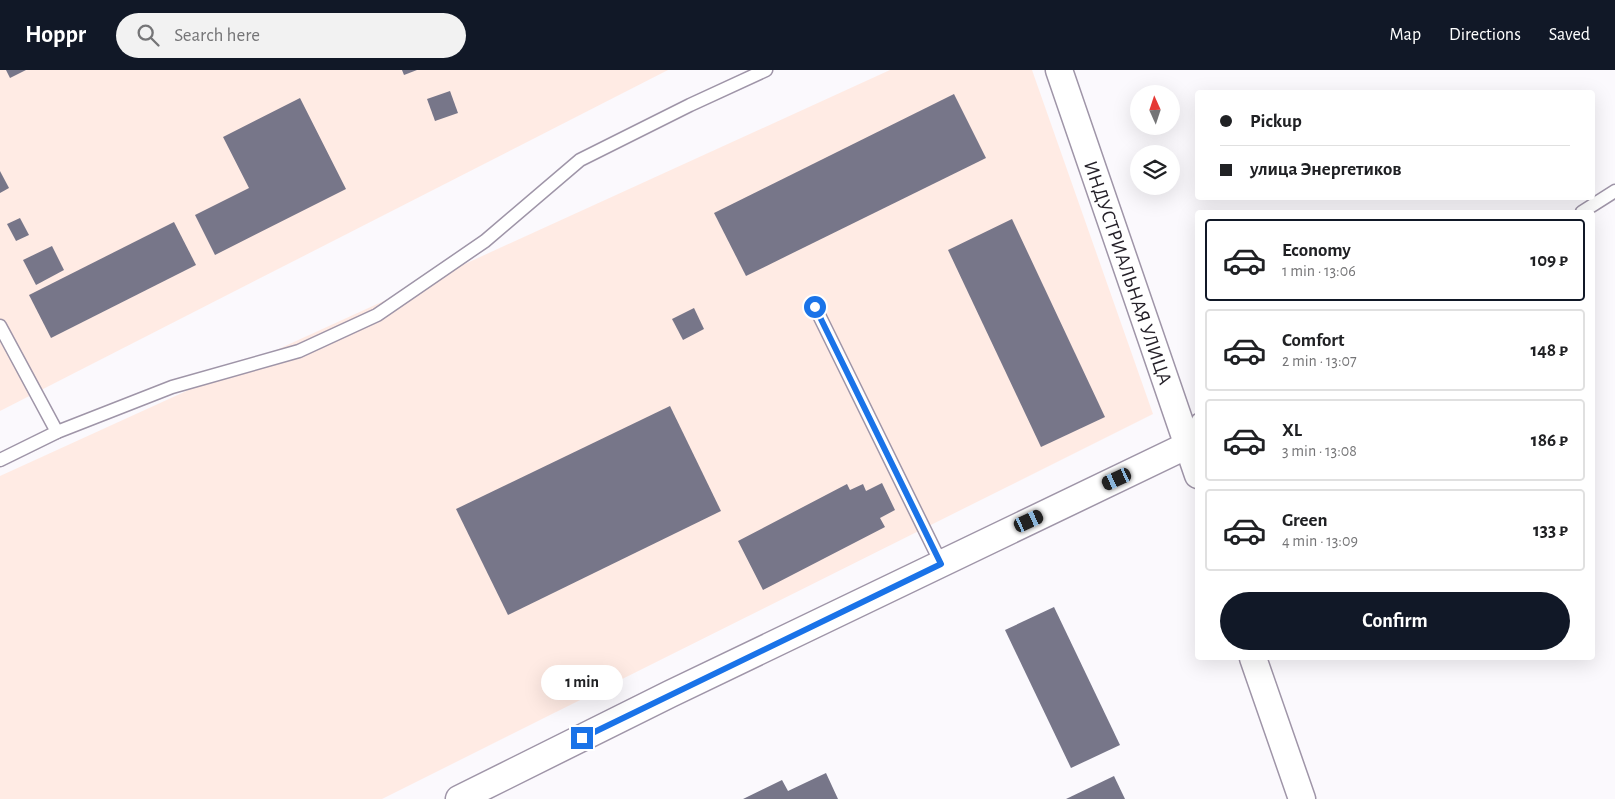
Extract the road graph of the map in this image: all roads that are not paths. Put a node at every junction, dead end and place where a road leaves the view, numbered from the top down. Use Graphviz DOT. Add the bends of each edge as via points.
graph roads {
  1 [pos="766,70"];
  2 [pos="1059,70"];
  3 [pos="1615,191"];
  4 [pos="1585,210"];
  5 [pos="815,307"];
  6 [pos="0,326"];
  7 [pos="1195,428"];
  8 [pos="57,432"];
  9 [pos="1188,445"];
  10 [pos="0,460"];
  11 [pos="1195,466"];
  12 [pos="941,564"];
  13 [pos="1254,660"];
  14 [pos="459,799"];
  15 [pos="1302,799"];
  1 -- 8 [label="lane" via="580,160 484,241 376,315 299,350 172,387"];
  2 -- 9 [label="street, ИНДУСТРИАЛЬНАЯ УЛИЦА"];
  3 -- 4 [label="lane"];
  5 -- 12 [label="lane"];
  6 -- 8 [label="lane"];
  7 -- 9 [label="lane"];
  8 -- 10 [label="lane"];
  9 -- 11 [label="street, ИНДУСТРИАЛЬНАЯ УЛИЦА"];
  9 -- 12 [label="street"];
  12 -- 14 [label="street"];
  13 -- 15 [label="street"];
}
